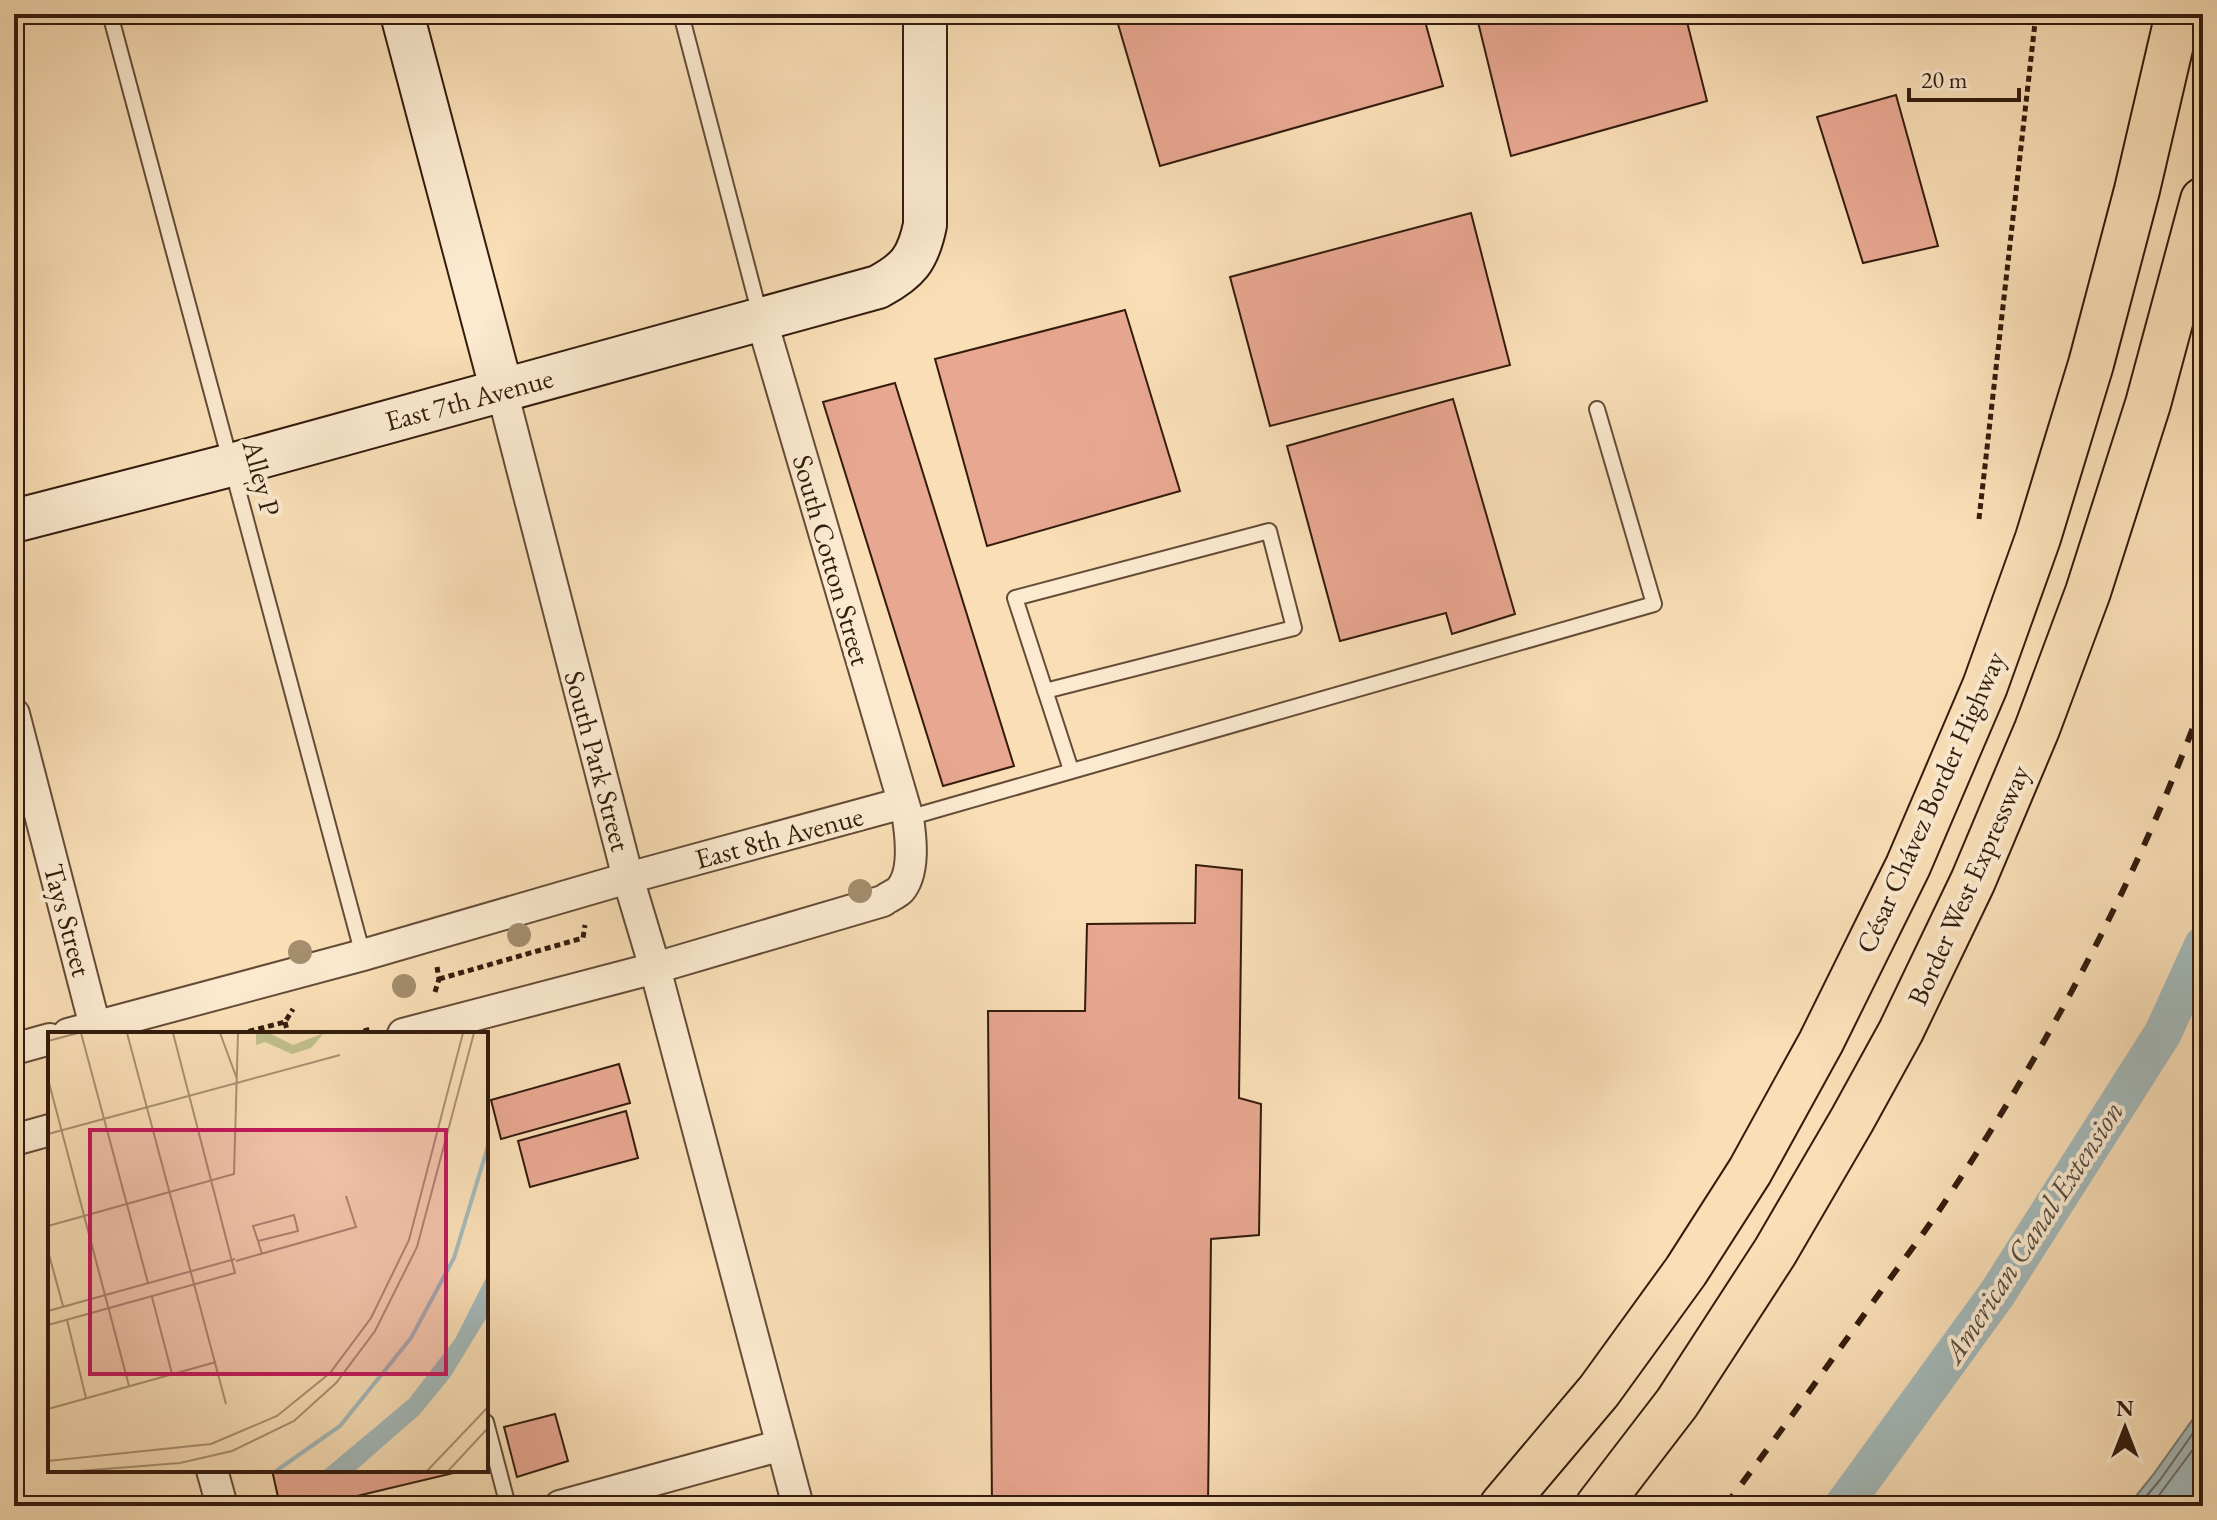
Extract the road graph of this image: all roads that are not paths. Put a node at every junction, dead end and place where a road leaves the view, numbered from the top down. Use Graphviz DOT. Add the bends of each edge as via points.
graph roads {
  1 [pos="110,14"];
  2 [pos="402,14"];
  3 [pos="681,14"];
  4 [pos="925,14"];
  5 [pos="2178,14"];
  6 [pos="2203,200"];
  7 [pos="761,318"];
  8 [pos="502,391"];
  9 [pos="1597,409"];
  10 [pos="231,465"];
  11 [pos="14,521"];
  12 [pos="1045,691"];
  13 [pos="14,714"];
  14 [pos="1071,770"];
  15 [pos="906,810"];
  16 [pos="628,878"];
  17 [pos="363,955"];
  18 [pos="655,968"];
  19 [pos="392,1030"];
  20 [pos="87,1032"];
  21 [pos="48,1040"];
  22 [pos="14,1049"];
  23 [pos="48,1131"];
  24 [pos="14,1140"];
  25 [pos="488,1430"];
  26 [pos="782,1445"];
  27 [pos="213,1472"];
  28 [pos="222,1506"];
  29 [pos="508,1506"];
  30 [pos="560,1506"];
  31 [pos="798,1506"];
  32 [pos="1502,1506"];
  33 [pos="1598,1506"];
  1 -- 10 [label="lane, Alley P"];
  2 -- 8 [label="street, South Park Street"];
  3 -- 7 [label="lane"];
  4 -- 7 [label="street, East 7th Avenue" via="925,225 915,258 878,287"];
  5 -- 32 [label="highway, César Chávez Border Highway" via="2091,364 2038,538 1985,686 1908,866 1750,1171 1599,1391"];
  6 -- 33 [label="highway, Border West Expressway" via="2148,404 2088,592 1973,881 1901,1031 1775,1252 1677,1403"];
  7 -- 8 [label="street, East 7th Avenue"];
  7 -- 15 [label="street, South Cotton Street"];
  8 -- 10 [label="street, East 7th Avenue"];
  8 -- 16 [label="street, South Park Street"];
  9 -- 14 [label="lane" via="1654,604"];
  10 -- 11 [label="street, East 7th Avenue"];
  10 -- 17 [label="lane, Alley P"];
  12 -- 12 [label="lane" via="1015,598 1269,531 1294,628"];
  12 -- 14 [label="lane"];
  13 -- 20 [label="street, Tays Street"];
  14 -- 15 [label="lane"];
  15 -- 16 [label="street, East 8th Avenue"];
  15 -- 18 [label="street" via="909,869 901,889 883,901"];
  16 -- 17 [label="street, East 8th Avenue"];
  16 -- 18 [label="street, South Park Street"];
  17 -- 20 [label="street, East 8th Avenue"];
  18 -- 19 [label="street"];
  18 -- 26 [label="street, South Park Street"];
  21 -- 22 [label="street"];
  23 -- 24 [label="street"];
  25 -- 29 [label="lane"];
  26 -- 30 [label="street"];
  26 -- 31 [label="street, South Park Street"];
  27 -- 28 [label="street"];
}
